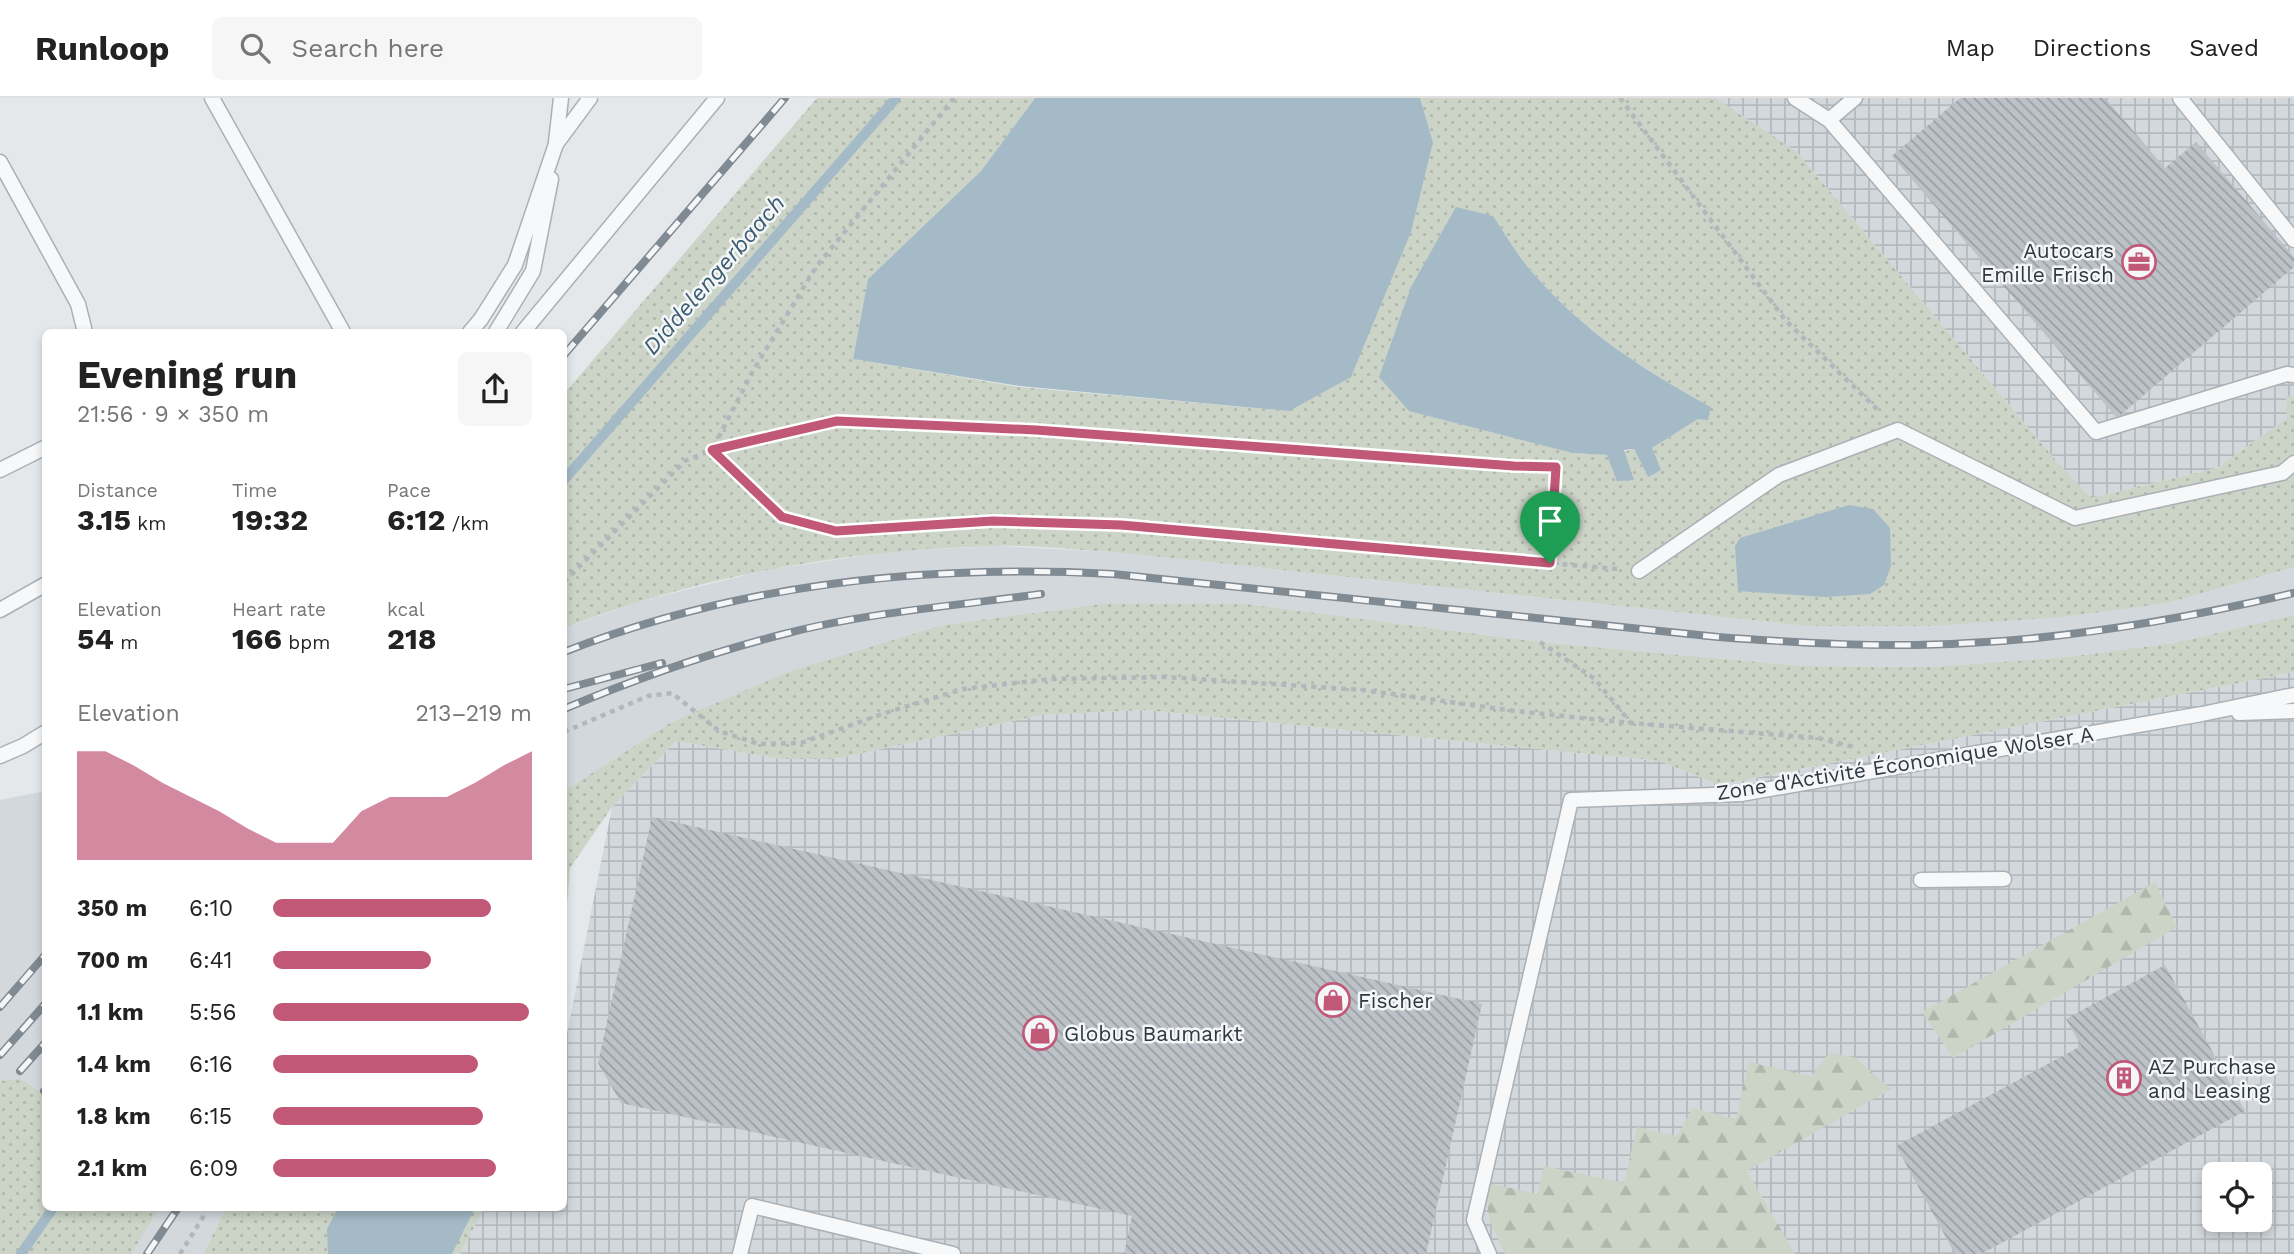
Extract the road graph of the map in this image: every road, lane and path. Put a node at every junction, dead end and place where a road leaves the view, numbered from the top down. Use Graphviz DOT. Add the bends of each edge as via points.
graph roads {
  1 [pos="212,98"];
  2 [pos="561,98"];
  3 [pos="590,98"];
  4 [pos="717,98"];
  5 [pos="954,98"];
  6 [pos="1620,98"];
  7 [pos="1795,98"];
  8 [pos="1855,98"];
  9 [pos="2180,98"];
  10 [pos="1829,120"];
  11 [pos="556,144"];
  12 [pos="0,162"];
  13 [pos="2294,240"];
  14 [pos="84,329"];
  15 [pos="341,329"];
  16 [pos="473,329"];
  17 [pos="498,329"];
  18 [pos="525,329"];
  19 [pos="2294,375"];
  20 [pos="1898,430"];
  21 [pos="42,449"];
  22 [pos="712,450"];
  23 [pos="2294,463"];
  24 [pos="0,470"];
  25 [pos="1550,563"];
  26 [pos="1639,571"];
  27 [pos="567,579"];
  28 [pos="42,586"];
  29 [pos="0,610"];
  30 [pos="1540,642"];
  31 [pos="2294,695"];
  32 [pos="2294,711"];
  33 [pos="2202,714"];
  34 [pos="1631,723"];
  35 [pos="567,731"];
  36 [pos="42,734"];
  37 [pos="1856,748"];
  38 [pos="0,756"];
  39 [pos="2004,879"];
  40 [pos="1921,880"];
  41 [pos="204,1211"];
  42 [pos="180,1254"];
  43 [pos="740,1254"];
  44 [pos="953,1254"];
  45 [pos="1489,1254"];
  1 -- 15 [label="lane"];
  2 -- 11 [label="lane"];
  3 -- 11 [label="lane"];
  4 -- 18 [label="lane"];
  5 -- 22 [label="path" via="816,267"];
  6 -- 20 [label="path" via="1786,321"];
  7 -- 10 [label="lane"];
  8 -- 10 [label="lane"];
  9 -- 13 [label="lane"];
  10 -- 19 [label="lane" via="2096,432"];
  11 -- 16 [label="lane" via="515,265"];
  11 -- 17 [label="lane" via="533,271"];
  12 -- 14 [label="lane" via="78,304"];
  20 -- 23 [label="lane" via="2075,519 2282,473"];
  20 -- 26 [label="lane" via="1779,475"];
  21 -- 24 [label="lane"];
  22 -- 25 [label="path" via="782,517 836,531 993,521 1121,525"];
  22 -- 25 [label="path" via="837,421 1036,430 1556,467"];
  22 -- 27 [label="path" via="685,461"];
  25 -- 26 [label="path"];
  28 -- 29 [label="lane"];
  30 -- 34 [label="path" via="1595,679"];
  31 -- 33 [label="lane"];
  32 -- 33 [label="lane"];
  33 -- 45 [label="lane, Zone d'Activité Économique Wolser A" via="1741,794 1571,800 1474,1220"];
  34 -- 35 [label="path" via="1363,690 1166,677 1050,679 963,690 801,743 759,744 719,731 672,694 648,696"];
  34 -- 37 [label="path" via="1818,738"];
  36 -- 38 [label="lane"];
  39 -- 40 [label="lane"];
  41 -- 42 [label="path"];
  43 -- 44 [label="lane" via="752,1206"];
}
